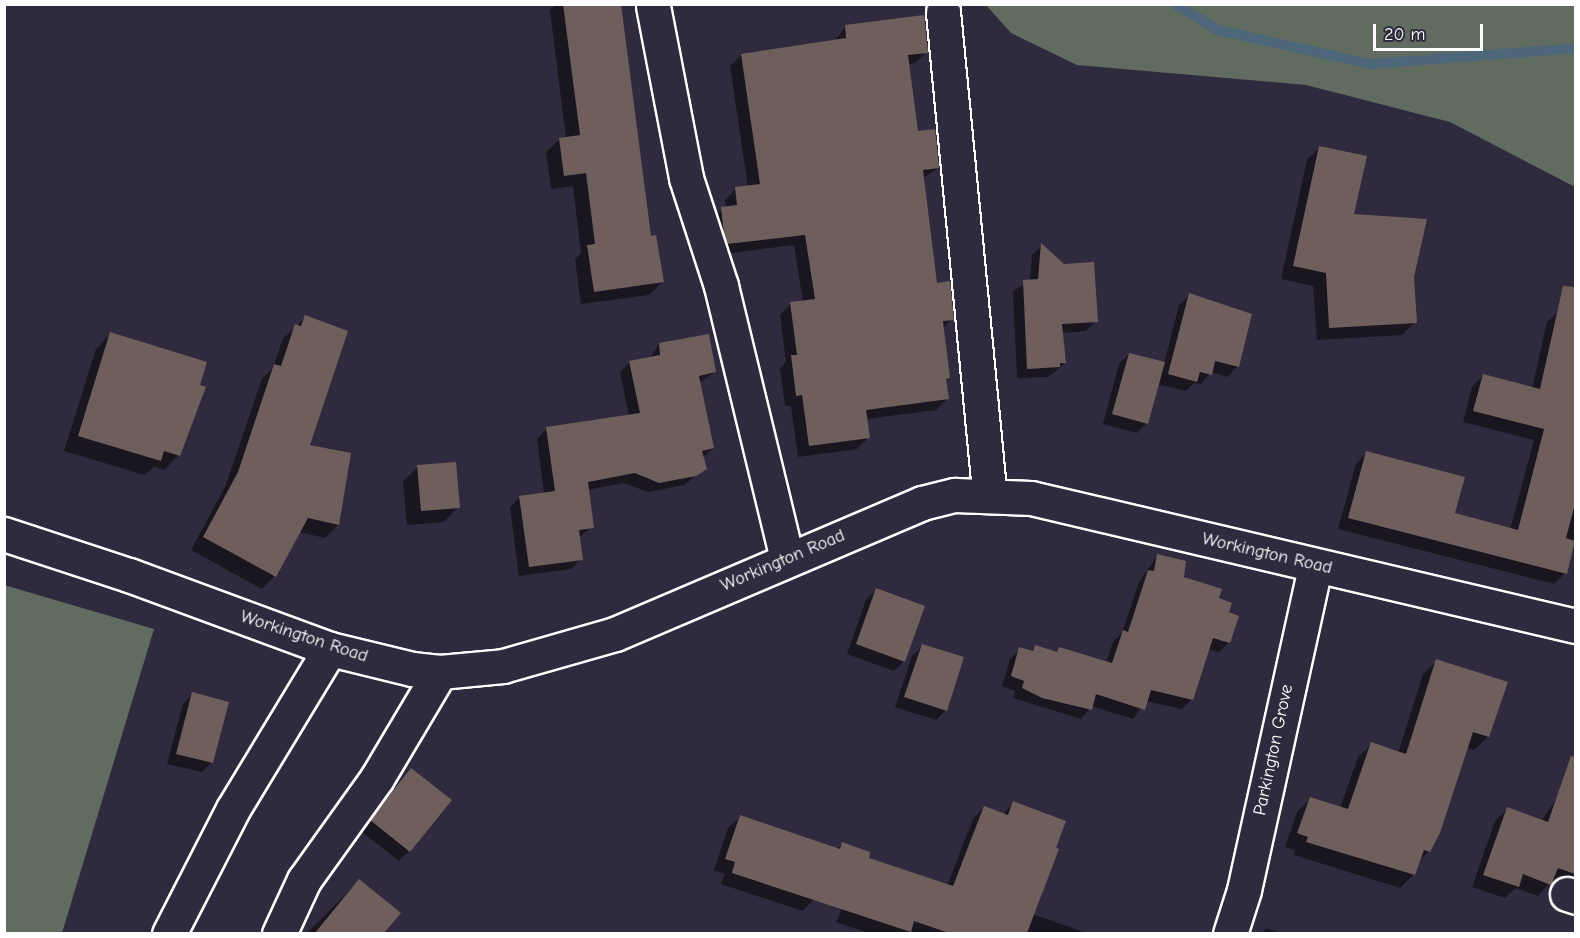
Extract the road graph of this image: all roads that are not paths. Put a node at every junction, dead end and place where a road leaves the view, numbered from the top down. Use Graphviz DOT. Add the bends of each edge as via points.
graph roads {
  1 [pos="653,6"];
  2 [pos="943,12"];
  3 [pos="989,494"];
  4 [pos="4,534"];
  5 [pos="787,559"];
  6 [pos="1315,566"];
  7 [pos="1575,626"];
  8 [pos="330,649"];
  9 [pos="440,672"];
  10 [pos="169,933"];
  11 [pos="279,933"];
  12 [pos="1230,933"];
  1 -- 5 [label="street" via="686,178 721,286"];
  2 -- 3 [label="street"];
  3 -- 5 [label="street, Workington Road" via="955,495 922,502"];
  3 -- 6 [label="street, Workington Road" via="1031,498"];
  4 -- 8 [label="street, Workington Road"];
  5 -- 9 [label="street, Workington Road" via="615,634 503,666"];
  6 -- 7 [label="street, Workington Road"];
  6 -- 12 [label="street, Parkington Grove" via="1244,890"];
  8 -- 9 [label="street, Workington Road"];
  8 -- 10 [label="street" via="233,809"];
  9 -- 11 [label="street" via="377,778 304,880"];
}
